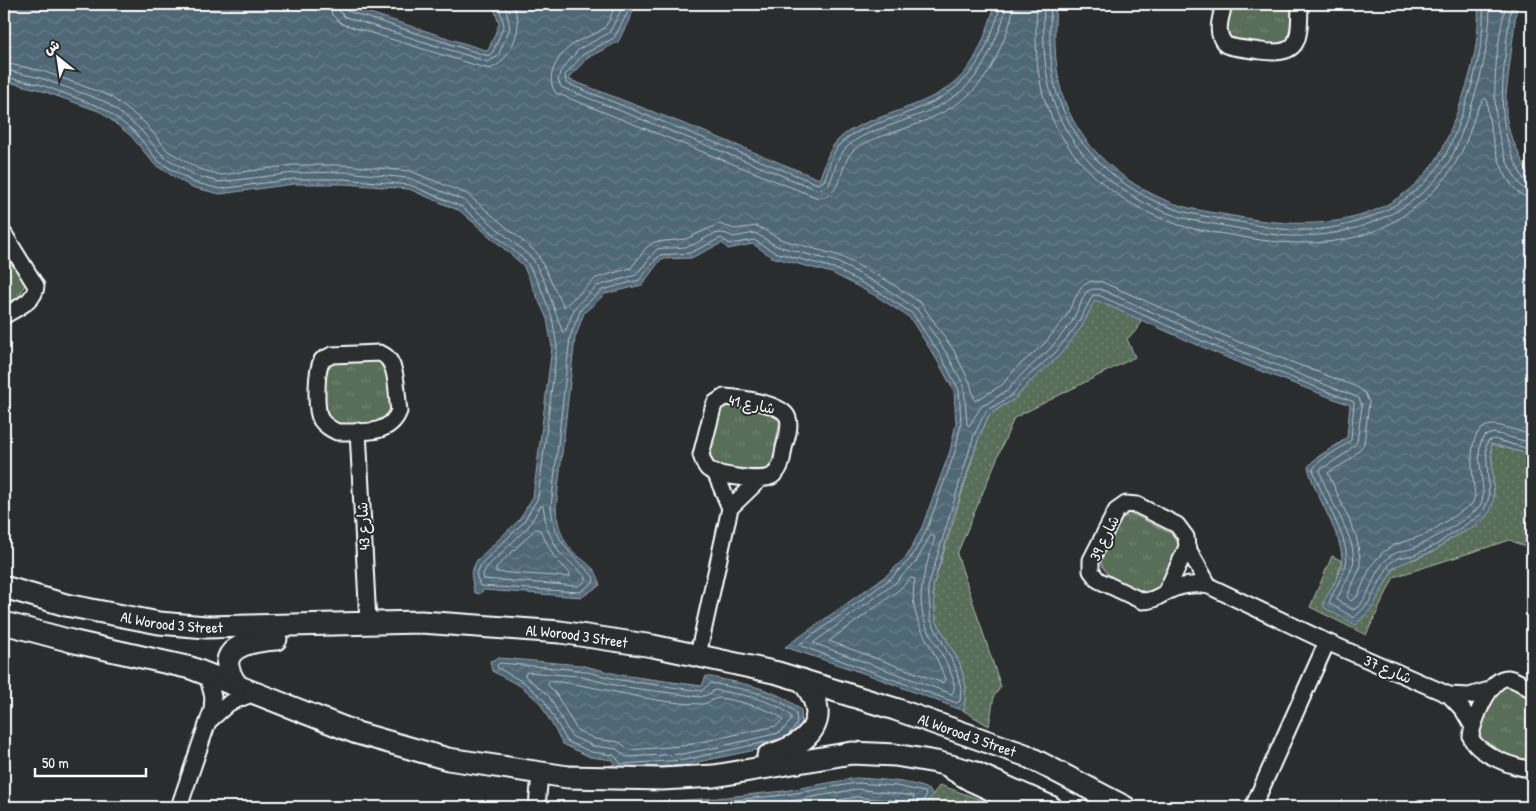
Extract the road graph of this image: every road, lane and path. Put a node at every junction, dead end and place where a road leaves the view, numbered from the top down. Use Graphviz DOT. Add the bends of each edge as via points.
graph roads {
  1 [pos="1224,4"];
  2 [pos="1300,4"];
  3 [pos="4,234"];
  4 [pos="4,316"];
  5 [pos="358,431"];
  6 [pos="716,472"];
  7 [pos="760,480"];
  8 [pos="730,508"];
  9 [pos="1187,547"];
  10 [pos="4,586"];
  11 [pos="1209,586"];
  12 [pos="1166,592"];
  13 [pos="368,622"];
  14 [pos="4,623"];
  15 [pos="339,623"];
  16 [pos="1327,642"];
  17 [pos="698,655"];
  18 [pos="207,674"];
  19 [pos="802,680"];
  20 [pos="245,688"];
  21 [pos="1489,690"];
  22 [pos="1532,690"];
  23 [pos="1449,695"];
  24 [pos="209,721"];
  25 [pos="1473,728"];
  26 [pos="936,762"];
  27 [pos="1532,768"];
  28 [pos="540,774"];
  29 [pos="714,776"];
  30 [pos="179,807"];
  31 [pos="537,807"];
  32 [pos="1022,807"];
  33 [pos="1051,807"];
  34 [pos="1125,807"];
  35 [pos="1253,807"];
  1 -- 2 [label="street" via="1218,30 1226,44 1276,53 1288,50 1297,41"];
  3 -- 4 [label="street" via="36,286 30,300"];
  5 -- 5 [label="street" via="386,428 399,411 393,365 384,354 332,355 319,365 318,414 321,420 337,432"];
  5 -- 13 [label="street, شارع 43"];
  6 -- 7 [label="street"];
  6 -- 7 [label="street, شارع 41" via="703,463 703,448 715,403 724,397 778,407 788,418 780,466 771,476"];
  6 -- 8 [label="street, شارع 41"];
  7 -- 8 [label="street, شارع 41"];
  8 -- 17 [label="street"];
  9 -- 11 [label="street, شارع 39"];
  9 -- 12 [label="street"];
  9 -- 12 [label="street, شارع 39" via="1186,537 1177,526 1131,504 1116,511 1091,560 1091,571 1098,580 1142,601 1158,598"];
  10 -- 15 [label="street, Al Worood 3 Street" via="66,605 159,623 206,627"];
  11 -- 12 [label="street, شارع 39" via="1188,585"];
  11 -- 16 [label="street, شارع 39"];
  13 -- 15 [label="street, Al Worood 3 Street"];
  13 -- 17 [label="street, Al Worood 3 Street" via="421,622 560,632"];
  14 -- 18 [label="street"];
  15 -- 20 [label="street" via="307,635 240,644 232,652 228,664 230,675"];
  16 -- 23 [label="street, شارع 37"];
  16 -- 35 [label="street"];
  17 -- 19 [label="street, Al Worood 3 Street"];
  18 -- 20 [label="street"];
  18 -- 24 [label="street" via="213,697"];
  19 -- 29 [label="street" via="813,693 817,708 814,725 806,739 792,749"];
  19 -- 34 [label="street, Al Worood 3 Street" via="895,709 1025,756"];
  20 -- 24 [label="street"];
  20 -- 28 [label="street" via="357,734 405,748 448,759"];
  21 -- 22 [label="street, شارع 37" via="1496,681 1508,678"];
  21 -- 23 [label="street, شارع 37" via="1469,696"];
  21 -- 25 [label="street"];
  23 -- 25 [label="street, شارع 37"];
  24 -- 30 [label="street"];
  25 -- 27 [label="street, شارع 37" via="1472,742 1479,749 1519,769"];
  26 -- 29 [label="street" via="852,753"];
  26 -- 32 [label="street" via="970,784"];
  26 -- 33 [label="street" via="973,772"];
  28 -- 29 [label="street" via="611,778"];
  28 -- 31 [label="street"];
}
